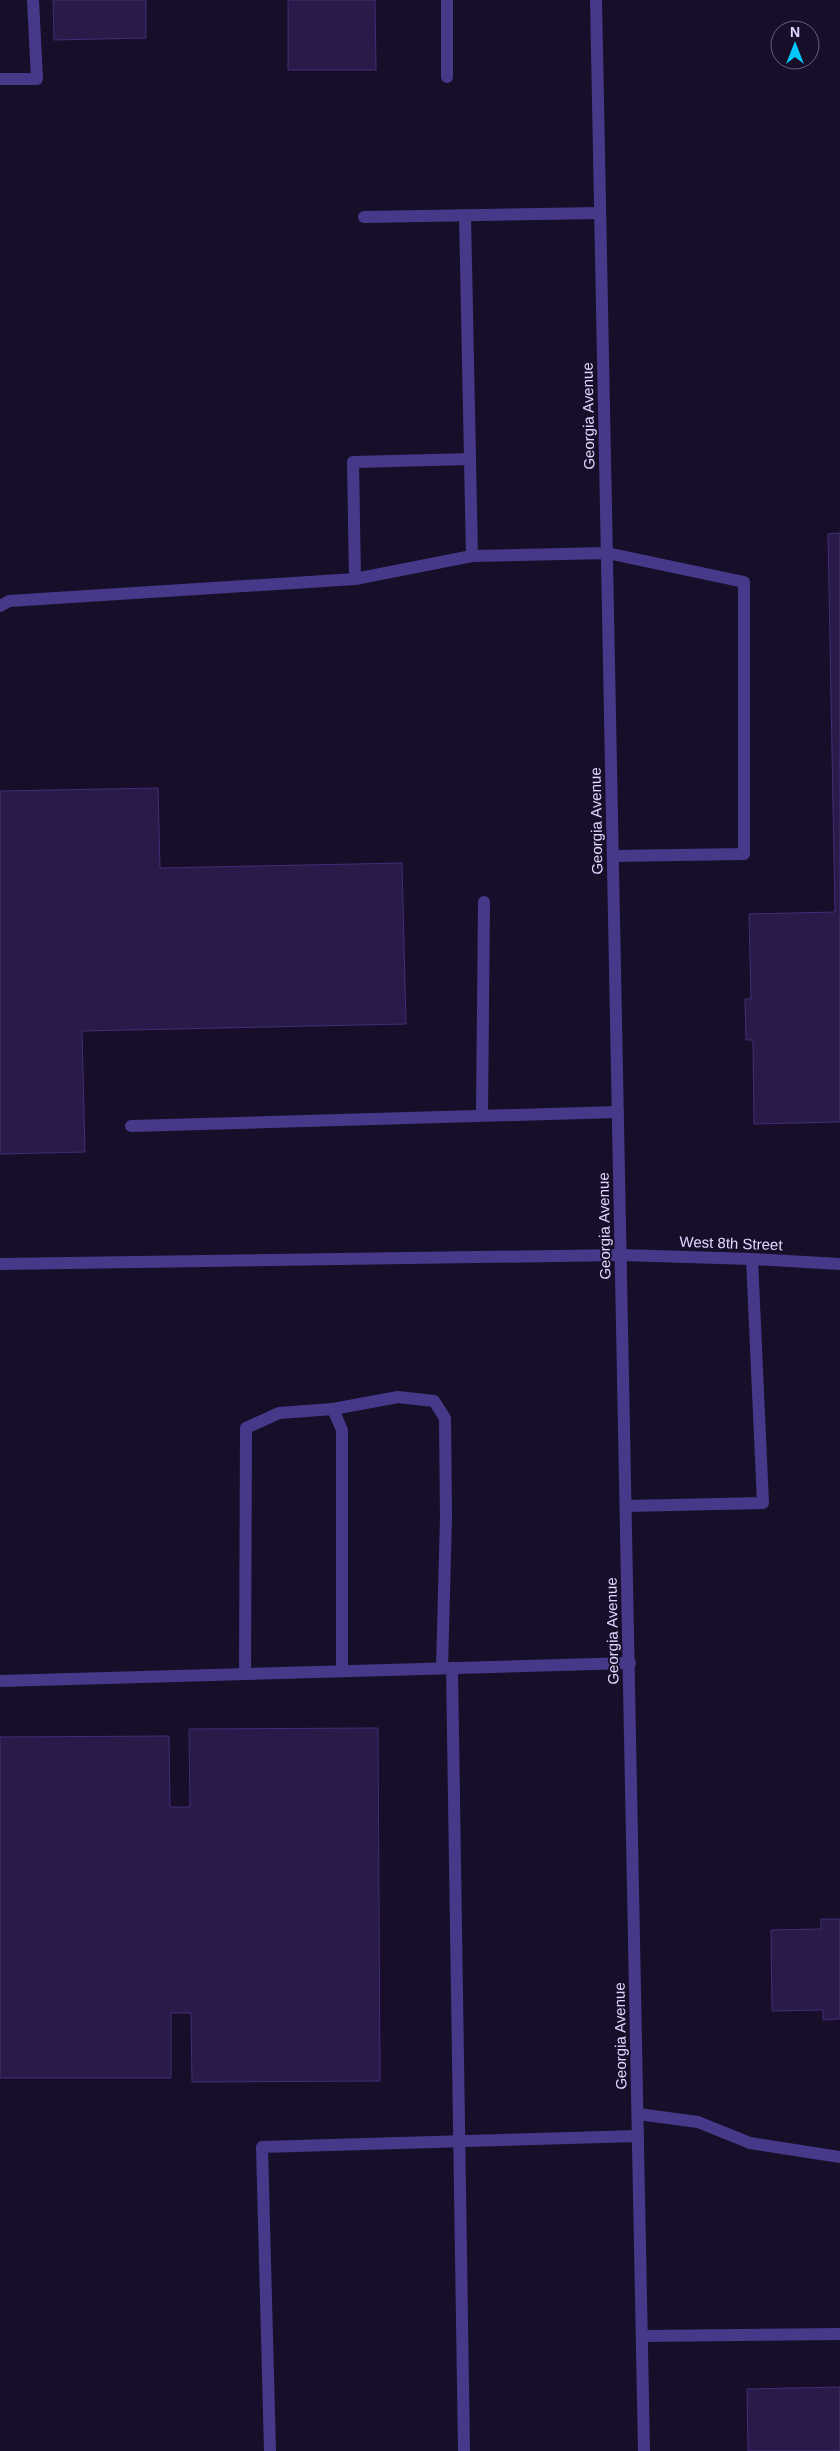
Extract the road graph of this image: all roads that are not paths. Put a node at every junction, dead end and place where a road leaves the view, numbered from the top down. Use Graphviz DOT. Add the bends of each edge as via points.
graph roads {
  1 [pos="34,0"];
  2 [pos="447,0"];
  3 [pos="596,0"];
  4 [pos="447,77"];
  5 [pos="0,79"];
  6 [pos="600,212"];
  7 [pos="465,215"];
  8 [pos="364,217"];
  9 [pos="470,459"];
  10 [pos="607,553"];
  11 [pos="472,556"];
  12 [pos="355,579"];
  13 [pos="0,606"];
  14 [pos="613,856"];
  15 [pos="484,902"];
  16 [pos="618,1112"];
  17 [pos="482,1115"];
  18 [pos="131,1126"];
  19 [pos="621,1255"];
  20 [pos="752,1259"];
  21 [pos="0,1264"];
  22 [pos="840,1264"];
  23 [pos="333,1409"];
  24 [pos="626,1506"];
  25 [pos="630,1663"];
  26 [pos="447,1668"];
  27 [pos="342,1671"];
  28 [pos="245,1674"];
  29 [pos="0,1681"];
  30 [pos="638,2114"];
  31 [pos="638,2136"];
  32 [pos="460,2142"];
  33 [pos="840,2157"];
  34 [pos="840,2334"];
  35 [pos="642,2336"];
  36 [pos="270,2451"];
  37 [pos="464,2451"];
  38 [pos="644,2451"];
  1 -- 5 [label="street" via="37,79"];
  2 -- 4 [label="street"];
  3 -- 6 [label="street, Georgia Avenue"];
  6 -- 7 [label="street"];
  6 -- 10 [label="street, Georgia Avenue"];
  7 -- 8 [label="street"];
  7 -- 9 [label="street"];
  9 -- 11 [label="street"];
  9 -- 12 [label="street" via="353,462"];
  10 -- 11 [label="street"];
  10 -- 14 [label="street, Georgia Avenue"];
  10 -- 14 [label="street" via="744,582 744,854"];
  11 -- 12 [label="street"];
  12 -- 13 [label="street" via="9,601"];
  14 -- 16 [label="street, Georgia Avenue"];
  15 -- 17 [label="street"];
  16 -- 17 [label="street"];
  16 -- 19 [label="street, Georgia Avenue"];
  17 -- 18 [label="street"];
  19 -- 20 [label="street, West 8th Street"];
  19 -- 21 [label="street, West 8th Street"];
  19 -- 24 [label="street, Georgia Avenue"];
  20 -- 22 [label="street, West 8th Street"];
  20 -- 24 [label="street" via="763,1503"];
  23 -- 26 [label="street" via="398,1396 434,1401 445,1418"];
  23 -- 27 [label="street" via="342,1430"];
  23 -- 28 [label="street" via="279,1413 246,1428"];
  24 -- 25 [label="street, Georgia Avenue"];
  25 -- 26 [label="street"];
  25 -- 30 [label="street, Georgia Avenue"];
  26 -- 27 [label="street"];
  26 -- 32 [label="street"];
  27 -- 28 [label="street"];
  28 -- 29 [label="street"];
  30 -- 31 [label="street, Georgia Avenue"];
  30 -- 33 [label="street" via="698,2122 750,2143"];
  31 -- 32 [label="street"];
  31 -- 35 [label="street, Georgia Avenue"];
  32 -- 36 [label="street" via="262,2147"];
  32 -- 37 [label="street"];
  34 -- 35 [label="street"];
  35 -- 38 [label="street, Georgia Avenue"];
}
